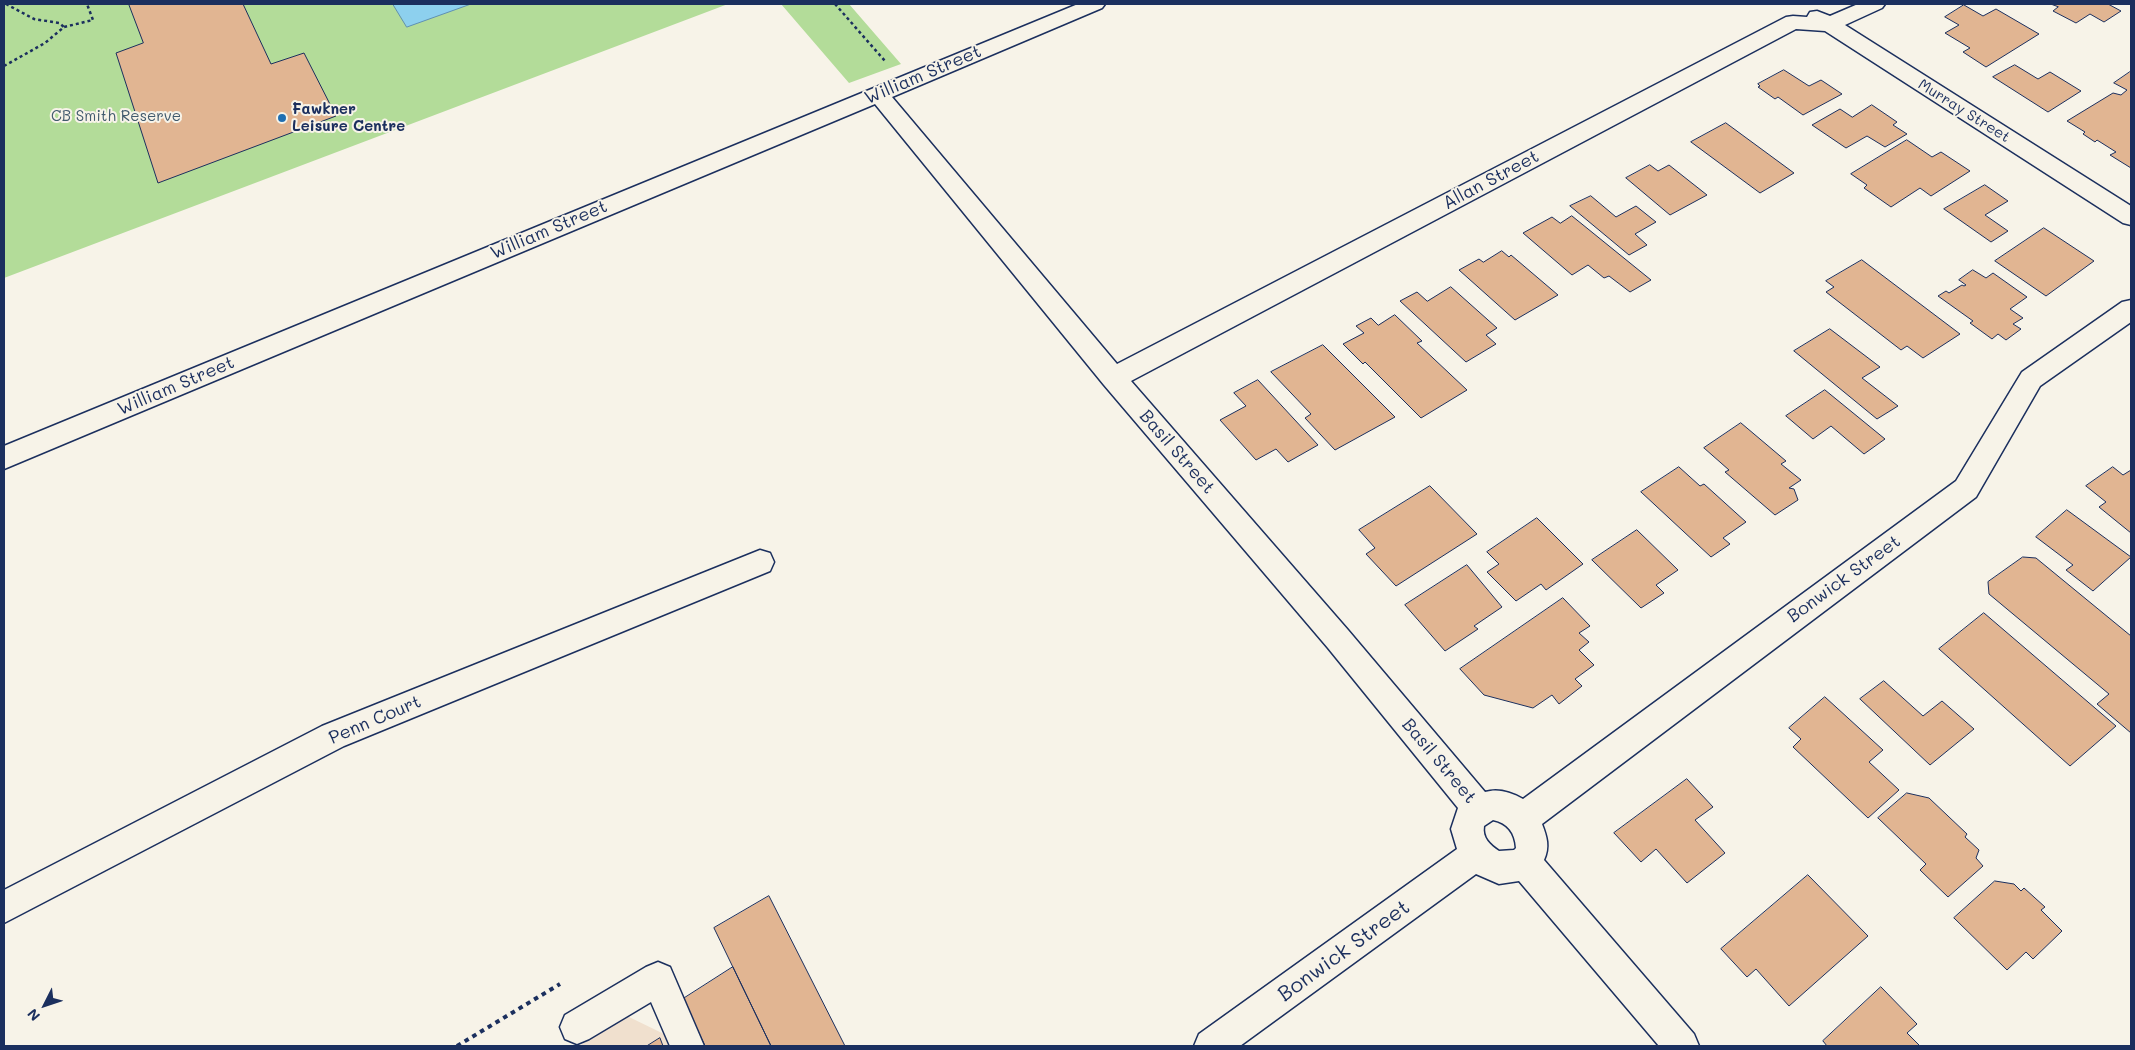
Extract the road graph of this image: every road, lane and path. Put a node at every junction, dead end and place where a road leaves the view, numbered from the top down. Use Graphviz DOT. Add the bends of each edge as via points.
graph roads {
  1 [pos="6,4"];
  2 [pos="87,4"];
  3 [pos="834,4"];
  4 [pos="1095,4"];
  5 [pos="1796,4"];
  6 [pos="1875,4"];
  7 [pos="1828,25"];
  8 [pos="64,26"];
  9 [pos="4,66"];
  10 [pos="890,67"];
  11 [pos="878,94"];
  12 [pos="2131,217"];
  13 [pos="2131,309"];
  14 [pos="1112,378"];
  15 [pos="4,458"];
  16 [pos="760,562"];
  17 [pos="1479,809"];
  18 [pos="1522,819"];
  19 [pos="1476,855"];
  20 [pos="1524,862"];
  21 [pos="4,907"];
  22 [pos="560,984"];
  23 [pos="577,1027"];
  24 [pos="458,1046"];
  25 [pos="687,1046"];
  26 [pos="1211,1046"];
  27 [pos="1682,1046"];
  1 -- 8 [label="path" via="34,19"];
  2 -- 8 [label="path" via="93,20"];
  3 -- 10 [label="path"];
  4 -- 11 [label="street, William Street"];
  5 -- 7 [label="street, Murray Street"];
  6 -- 7 [label="street, Allan Street"];
  7 -- 12 [label="street, Murray Street"];
  7 -- 14 [label="street, Allan Street" via="1793,22"];
  8 -- 9 [label="path" via="62,31 41,45"];
  11 -- 14 [label="street, Basil Street"];
  11 -- 15 [label="street, William Street"];
  13 -- 18 [label="street, Bonwick Street" via="2032,379 1966,489"];
  14 -- 17 [label="street, Basil Street" via="1338,639"];
  16 -- 21 [label="street, Penn Court" via="332,736"];
  17 -- 18 [label="street" via="1501,806"];
  17 -- 19 [label="street" via="1467,824 1470,845"];
  18 -- 20 [label="street" via="1532,841 1529,856"];
  19 -- 20 [label="street" via="1495,867 1516,867"];
  19 -- 26 [label="street, Bonwick Street"];
  20 -- 27 [label="street"];
  22 -- 24 [label="path"];
  23 -- 25 [label="street" via="658,979"];
}
